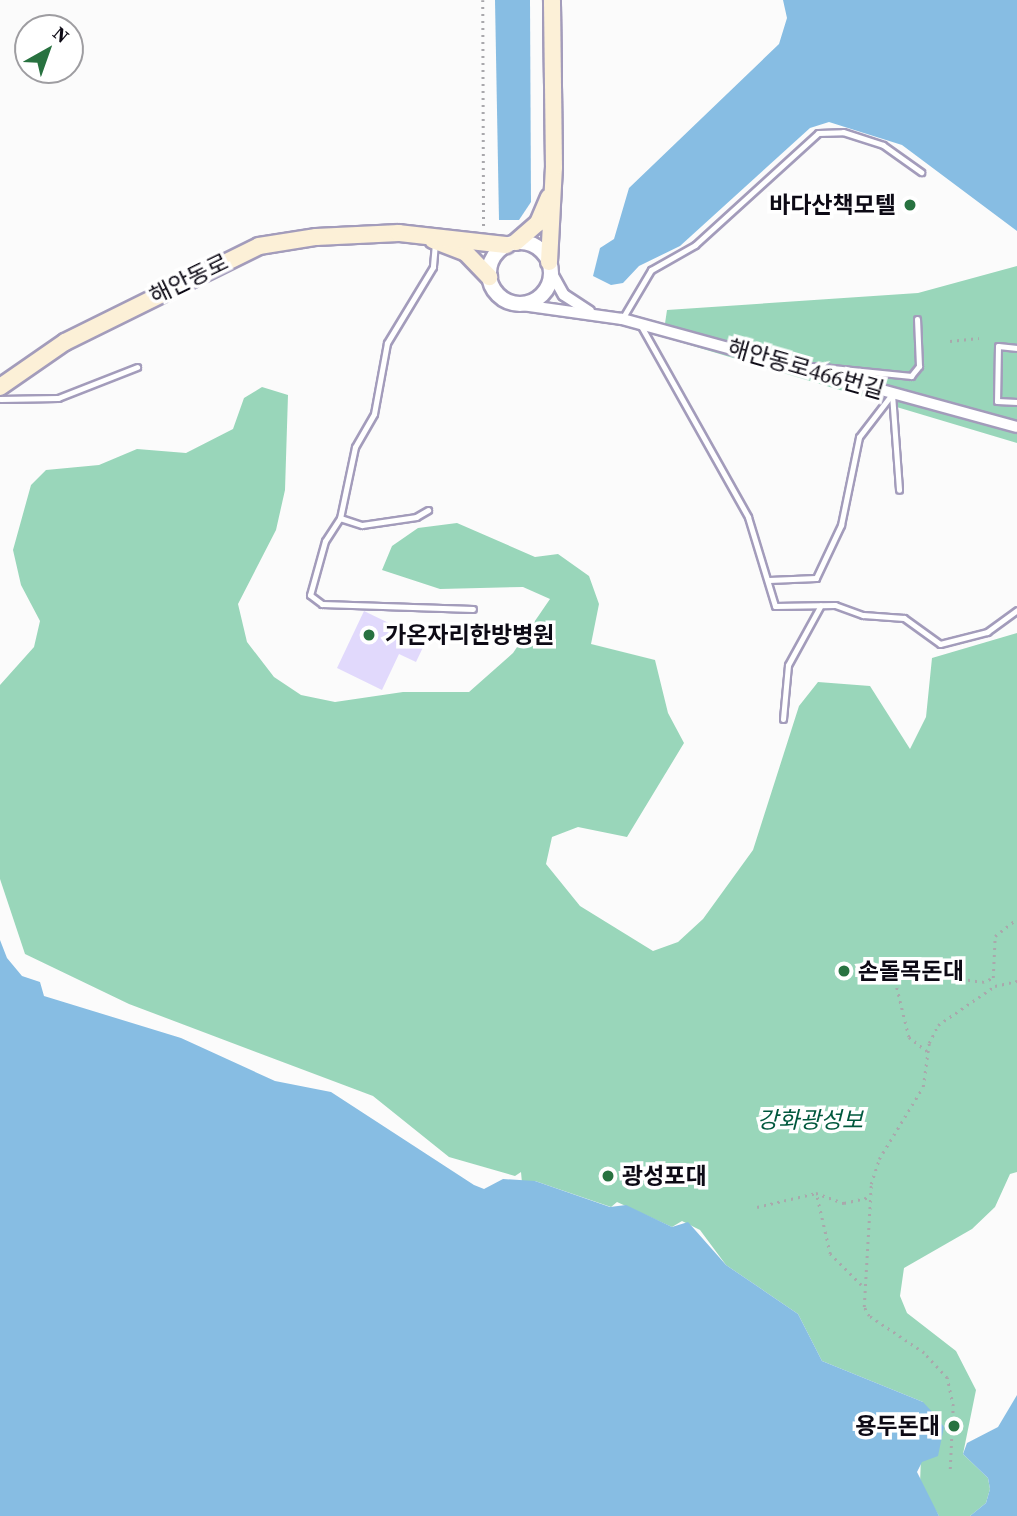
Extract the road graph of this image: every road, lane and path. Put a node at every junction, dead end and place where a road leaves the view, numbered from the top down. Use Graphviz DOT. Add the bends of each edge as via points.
graph roads {
  1 [pos="483,0"];
  2 [pos="552,0"];
  3 [pos="554,167"];
  4 [pos="921,172"];
  5 [pos="399,233"];
  6 [pos="435,240"];
  7 [pos="482,240"];
  8 [pos="511,244"];
  9 [pos="550,267"];
  10 [pos="489,277"];
  11 [pos="515,304"];
  12 [pos="594,314"];
  13 [pos="622,319"];
  14 [pos="918,319"];
  15 [pos="640,323"];
  16 [pos="979,338"];
  17 [pos="950,341"];
  18 [pos="1017,348"];
  19 [pos="802,365"];
  20 [pos="137,367"];
  21 [pos="0,387"];
  22 [pos="892,394"];
  23 [pos="0,399"];
  24 [pos="1017,402"];
  25 [pos="1017,427"];
  26 [pos="899,490"];
  27 [pos="428,510"];
  28 [pos="340,518"];
  29 [pos="769,580"];
  30 [pos="821,606"];
  31 [pos="473,609"];
  32 [pos="1017,610"];
  33 [pos="783,719"];
  34 [pos="1017,919"];
  35 [pos="1017,981"];
  36 [pos="928,1051"];
  37 [pos="816,1193"];
  38 [pos="870,1197"];
  39 [pos="757,1207"];
  40 [pos="862,1286"];
  41 [pos="950,1469"];
  1 -- 7 [label="path" via="487,195"];
  2 -- 3 [label="main road"];
  3 -- 8 [label="main road" via="538,223"];
  3 -- 9 [label="main road"];
  4 -- 13 [label="lane" via="883,145 833,130 818,134 701,240 651,270"];
  5 -- 6 [label="main road, 해안동로"];
  5 -- 7 [label="main road, 해안동로"];
  5 -- 21 [label="main road, 해안동로" via="304,238 246,251 65,342"];
  6 -- 10 [label="main road, 해안동로" via="465,252"];
  6 -- 28 [label="lane" via="433,267 387,343 374,414 355,447"];
  7 -- 8 [label="main road, 해안동로"];
  8 -- 9 [label="street" via="535,246"];
  8 -- 10 [label="street" via="492,258"];
  9 -- 11 [label="street" via="544,293"];
  9 -- 12 [label="street" via="564,295"];
  10 -- 11 [label="street" via="497,295"];
  11 -- 12 [label="street, 해안동로466번길"];
  12 -- 13 [label="street, 해안동로466번길"];
  13 -- 15 [label="street, 해안동로466번길"];
  14 -- 19 [label="lane" via="919,366 911,376"];
  15 -- 19 [label="street, 해안동로466번길"];
  15 -- 29 [label="lane" via="748,517"];
  16 -- 17 [label="path"];
  18 -- 24 [label="lane" via="998,346 997,401"];
  19 -- 22 [label="street, 해안동로466번길"];
  20 -- 23 [label="lane" via="58,398"];
  22 -- 25 [label="street, 해안동로466번길"];
  22 -- 26 [label="lane"];
  22 -- 29 [label="lane" via="859,437 841,525 816,578"];
  27 -- 28 [label="lane" via="416,517 362,525"];
  28 -- 31 [label="lane" via="328,532 311,587 315,601"];
  29 -- 30 [label="lane" via="775,606"];
  30 -- 32 [label="lane" via="904,618 940,644 988,632"];
  30 -- 33 [label="lane" via="788,664"];
  34 -- 36 [label="path" via="996,936 993,978 982,982 892,967 909,1037"];
  35 -- 36 [label="path" via="995,986 938,1025"];
  36 -- 38 [label="path" via="923,1087 879,1159"];
  37 -- 38 [label="path" via="844,1203"];
  37 -- 39 [label="path"];
  37 -- 40 [label="path" via="830,1254"];
  38 -- 40 [label="path"];
  40 -- 41 [label="path" via="869,1316 924,1353 947,1378 953,1406"];
}
